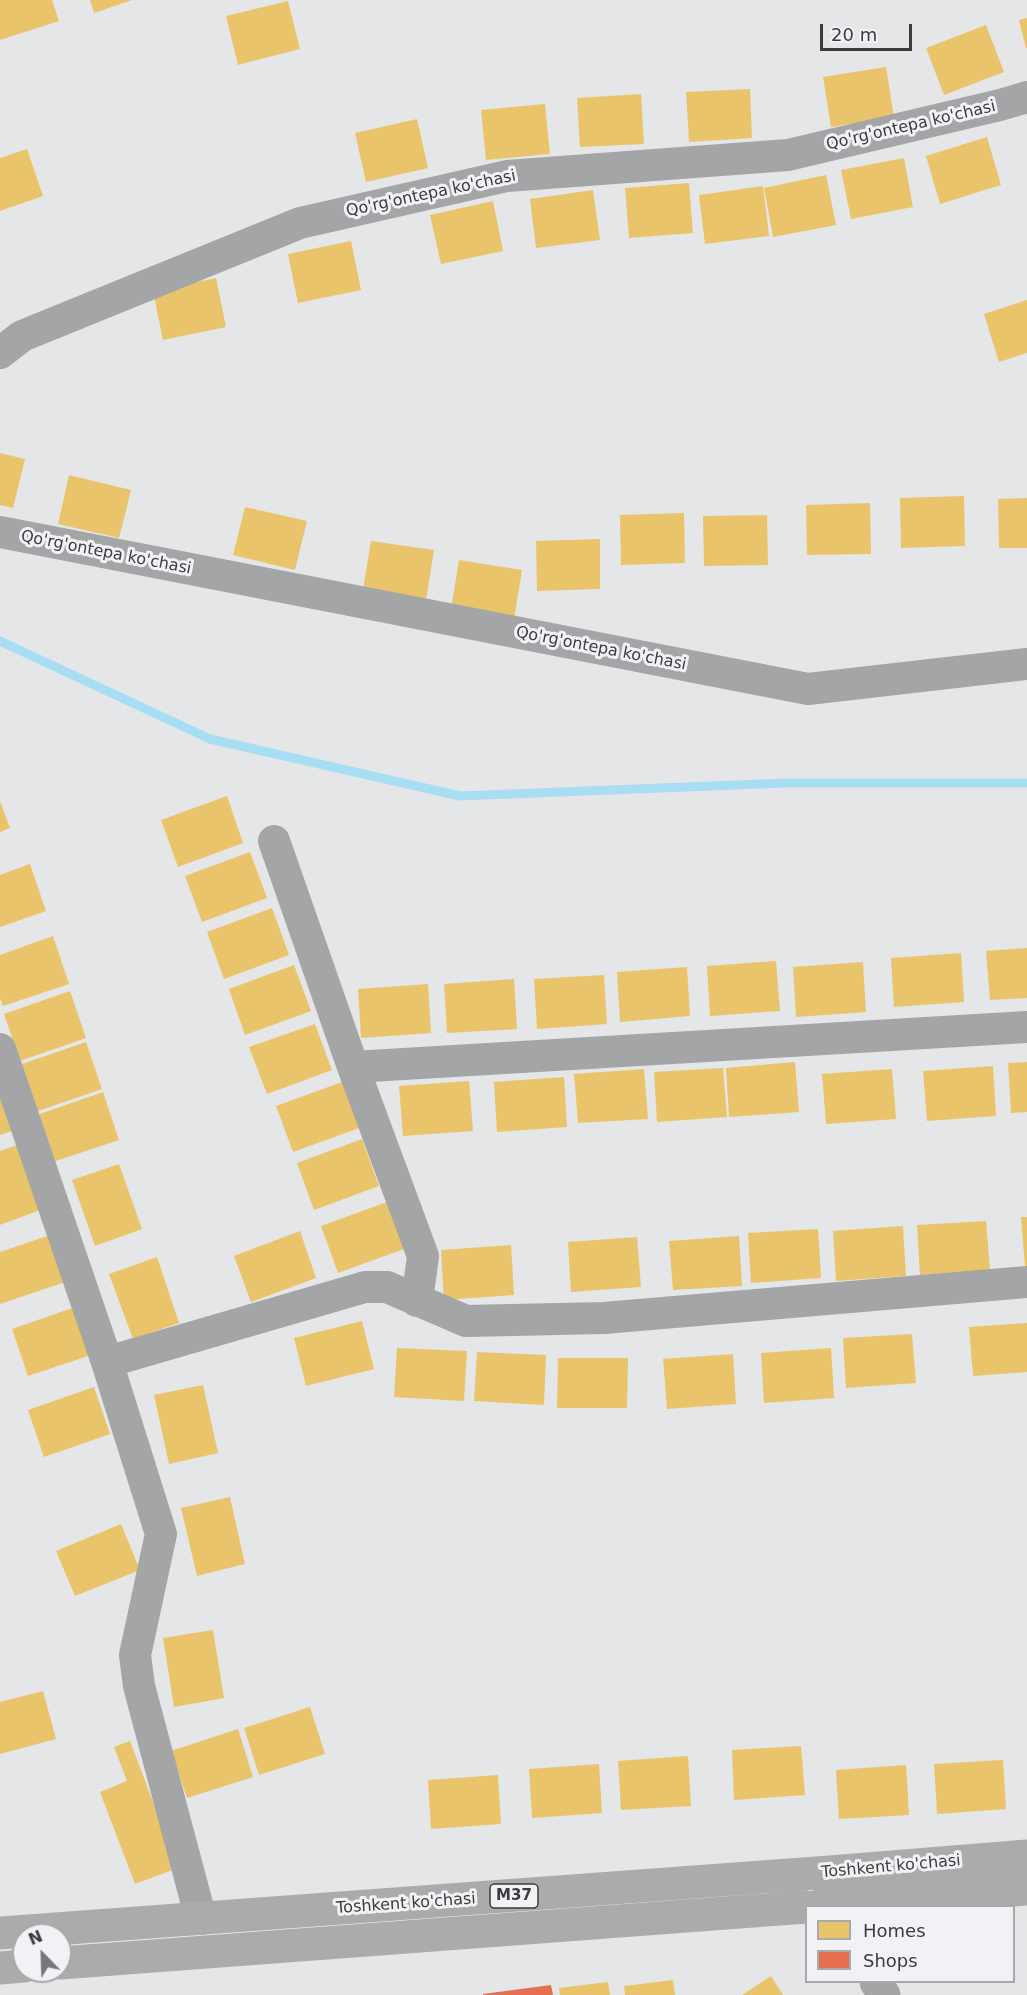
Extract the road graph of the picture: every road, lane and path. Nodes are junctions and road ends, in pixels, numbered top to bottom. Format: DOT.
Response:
graph roads {
  1 [pos="1027,97"];
  2 [pos="0,353"];
  3 [pos="0,532"];
  4 [pos="1027,664"];
  5 [pos="274,841"];
  6 [pos="1027,1028"];
  7 [pos="0,1049"];
  8 [pos="353,1067"];
  9 [pos="1027,1282"];
  10 [pos="417,1301"];
  11 [pos="107,1362"];
  12 [pos="1027,1856"];
  13 [pos="830,1872"];
  14 [pos="1027,1889"];
  15 [pos="822,1905"];
  16 [pos="834,1905"];
  17 [pos="805,1907"];
  18 [pos="201,1919"];
  19 [pos="0,1933"];
  20 [pos="72,1962"];
  1 -- 2 [label="street, Qo'rg'ontepa ko'chasi"];
  3 -- 4 [label="street, Qo'rg'ontepa ko'chasi"];
  5 -- 8 [label="street"];
  6 -- 8 [label="street"];
  7 -- 11 [label="street"];
  8 -- 10 [label="street"];
  9 -- 10 [label="street"];
  10 -- 11 [label="street"];
  11 -- 18 [label="street"];
  12 -- 13 [label="highway, Toshkent ko'chasi / M37"];
  13 -- 15 [label="main road"];
  13 -- 18 [label="highway, Toshkent ko'chasi / M37"];
  14 -- 16 [label="highway, Toshkent ko'chasi / M37"];
  17 -- 20 [label="highway, Toshkent ko'chasi / M37"];
  18 -- 19 [label="highway, Toshkent ko'chasi / M37"];
}
